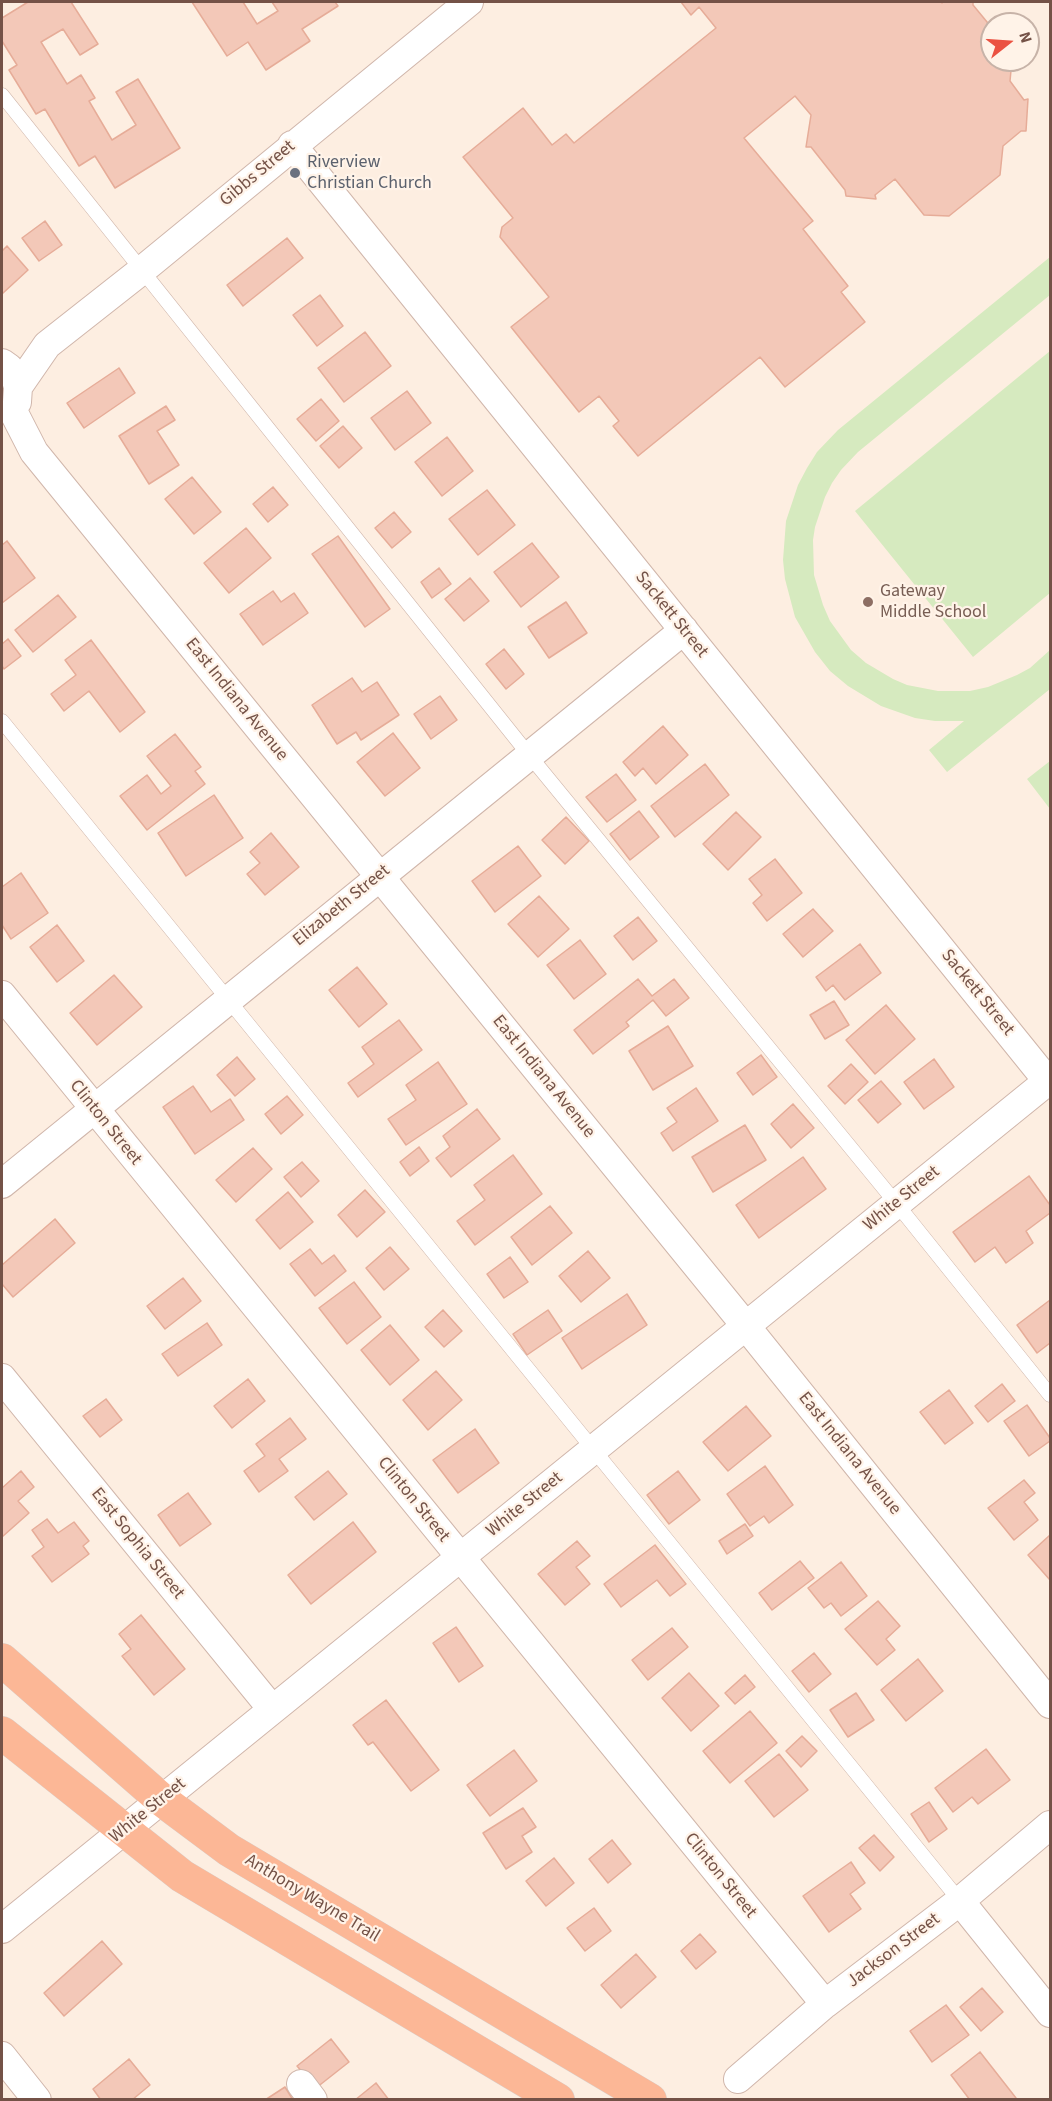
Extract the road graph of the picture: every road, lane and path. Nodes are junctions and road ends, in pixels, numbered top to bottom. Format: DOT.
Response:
graph roads {
  1 [pos="469,2"];
  2 [pos="2,95"];
  3 [pos="292,145"];
  4 [pos="141,271"];
  5 [pos="47,345"];
  6 [pos="2,362"];
  7 [pos="9,413"];
  8 [pos="684,630"];
  9 [pos="2,722"];
  10 [pos="529,755"];
  11 [pos="380,876"];
  12 [pos="2,995"];
  13 [pos="228,999"];
  14 [pos="1050,1081"];
  15 [pos="93,1108"];
  16 [pos="2,1184"];
  17 [pos="897,1203"];
  18 [pos="745,1325"];
  19 [pos="2,1378"];
  20 [pos="1050,1395"];
  21 [pos="593,1450"];
  22 [pos="460,1558"];
  23 [pos="2,1660"];
  24 [pos="1050,1704"];
  25 [pos="272,1709"];
  26 [pos="2,1733"];
  27 [pos="162,1800"];
  28 [pos="1050,1825"];
  29 [pos="124,1830"];
  30 [pos="960,1901"];
  31 [pos="2,1929"];
  32 [pos="825,2004"];
  33 [pos="1050,2013"];
  34 [pos="2,2056"];
  35 [pos="738,2079"];
  36 [pos="37,2100"];
  37 [pos="558,2100"];
  38 [pos="650,2100"];
  1 -- 3 [label="street, Gibbs Street"];
  2 -- 4 [label="lane"];
  3 -- 4 [label="street, Gibbs Street"];
  3 -- 8 [label="street, Sackett Street"];
  4 -- 5 [label="street, Gibbs Street"];
  4 -- 10 [label="lane"];
  5 -- 6 [label="street, Gibbs Street"];
  5 -- 7 [label="street, Gibbs Street"];
  6 -- 7 [label="street, East Indiana Avenue"];
  7 -- 11 [label="street, East Indiana Avenue"];
  8 -- 10 [label="street, Elizabeth Street"];
  8 -- 14 [label="street, Sackett Street"];
  9 -- 13 [label="lane"];
  10 -- 11 [label="street, Elizabeth Street"];
  10 -- 17 [label="lane"];
  11 -- 13 [label="street, Elizabeth Street"];
  11 -- 18 [label="street, East Indiana Avenue"];
  12 -- 15 [label="street, Clinton Street"];
  13 -- 15 [label="street, Elizabeth Street"];
  13 -- 21 [label="lane"];
  14 -- 17 [label="street, White Street"];
  15 -- 16 [label="street, Elizabeth Street"];
  15 -- 22 [label="street, Clinton Street"];
  17 -- 18 [label="street, White Street"];
  17 -- 20 [label="lane"];
  18 -- 21 [label="street, White Street"];
  18 -- 24 [label="street, East Indiana Avenue"];
  19 -- 25 [label="street, East Sophia Street"];
  21 -- 22 [label="street, White Street"];
  21 -- 30 [label="lane"];
  22 -- 25 [label="street, White Street"];
  22 -- 32 [label="street, Clinton Street"];
  23 -- 27 [label="highway, Anthony Wayne Trail"];
  25 -- 27 [label="street, White Street"];
  26 -- 29 [label="highway"];
  27 -- 29 [label="street, White Street"];
  27 -- 38 [label="highway, Anthony Wayne Trail"];
  28 -- 30 [label="street, Jackson Street"];
  29 -- 31 [label="street, White Street"];
  29 -- 37 [label="highway"];
  30 -- 32 [label="street, Jackson Street"];
  30 -- 33 [label="street"];
  32 -- 35 [label="street, Jackson Street"];
  34 -- 36 [label="street"];
}
